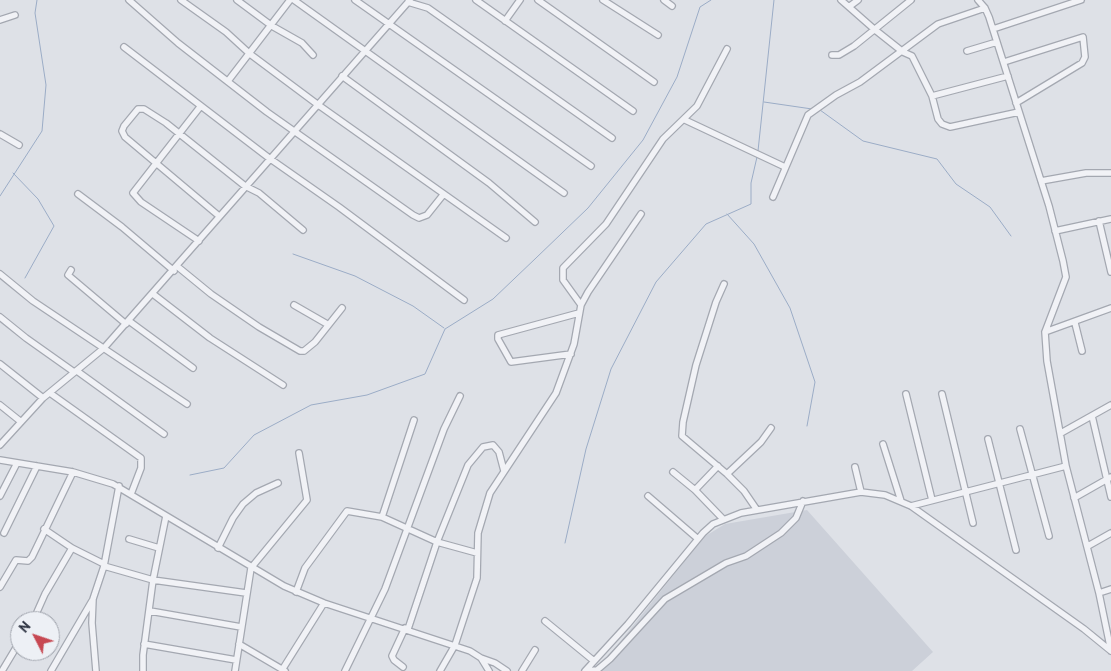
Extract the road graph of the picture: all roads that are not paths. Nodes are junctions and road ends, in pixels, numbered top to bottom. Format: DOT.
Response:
graph roads {
  1 [pos="128,0"];
  2 [pos="181,0"];
  3 [pos="237,0"];
  4 [pos="290,0"];
  5 [pos="294,0"];
  6 [pos="355,0"];
  7 [pos="476,0"];
  8 [pos="520,0"];
  9 [pos="538,0"];
  10 [pos="603,0"];
  11 [pos="664,0"];
  12 [pos="841,0"];
  13 [pos="858,0"];
  14 [pos="911,0"];
  15 [pos="979,0"];
  16 [pos="1081,0"];
  17 [pos="409,1"];
  18 [pos="1070,2"];
  19 [pos="672,6"];
  20 [pos="850,6"];
  21 [pos="985,8"];
  22 [pos="15,14"];
  23 [pos="0,20"];
  24 [pos="505,21"];
  25 [pos="388,23"];
  26 [pos="272,26"];
  27 [pos="874,29"];
  28 [pos="993,29"];
  29 [pos="658,35"];
  30 [pos="997,42"];
  31 [pos="124,47"];
  32 [pos="727,49"];
  33 [pos="364,51"];
  34 [pos="967,51"];
  35 [pos="903,52"];
  36 [pos="250,54"];
  37 [pos="313,55"];
  38 [pos="832,55"];
  39 [pos="1004,62"];
  40 [pos="342,76"];
  41 [pos="1008,76"];
  42 [pos="228,81"];
  43 [pos="654,82"];
  44 [pos="932,96"];
  45 [pos="1016,103"];
  46 [pos="317,104"];
  47 [pos="200,107"];
  48 [pos="633,111"];
  49 [pos="1019,112"];
  50 [pos="684,120"];
  51 [pos="293,131"];
  52 [pos="0,134"];
  53 [pos="178,134"];
  54 [pos="612,138"];
  55 [pos="19,145"];
  56 [pos="269,158"];
  57 [pos="157,165"];
  58 [pos="591,166"];
  59 [pos="785,168"];
  60 [pos="1111,173"];
  61 [pos="1041,181"];
  62 [pos="245,186"];
  63 [pos="564,193"];
  64 [pos="78,194"];
  65 [pos="443,194"];
  66 [pos="773,197"];
  67 [pos="641,214"];
  68 [pos="219,216"];
  69 [pos="1111,219"];
  70 [pos="1099,221"];
  71 [pos="535,222"];
  72 [pos="303,230"];
  73 [pos="1055,231"];
  74 [pos="506,238"];
  75 [pos="199,241"];
  76 [pos="176,269"];
  77 [pos="71,270"];
  78 [pos="1111,272"];
  79 [pos="0,274"];
  80 [pos="724,284"];
  81 [pos="153,294"];
  82 [pos="464,300"];
  83 [pos="294,305"];
  84 [pos="581,305"];
  85 [pos="342,308"];
  86 [pos="1111,308"];
  87 [pos="579,313"];
  88 [pos="0,317"];
  89 [pos="128,322"];
  90 [pos="1075,323"];
  91 [pos="327,324"];
  92 [pos="1045,332"];
  93 [pos="104,348"];
  94 [pos="1082,351"];
  95 [pos="571,354"];
  96 [pos="0,364"];
  97 [pos="193,368"];
  98 [pos="76,372"];
  99 [pos="283,384"];
  100 [pos="50,393"];
  101 [pos="906,394"];
  102 [pos="942,394"];
  103 [pos="460,396"];
  104 [pos="43,398"];
  105 [pos="187,404"];
  106 [pos="0,405"];
  107 [pos="1111,405"];
  108 [pos="1092,416"];
  109 [pos="414,420"];
  110 [pos="20,422"];
  111 [pos="771,428"];
  112 [pos="1020,428"];
  113 [pos="1061,433"];
  114 [pos="164,434"];
  115 [pos="988,439"];
  116 [pos="883,444"];
  117 [pos="0,446"];
  118 [pos="299,453"];
  119 [pos="0,460"];
  120 [pos="17,463"];
  121 [pos="37,466"];
  122 [pos="718,466"];
  123 [pos="1066,466"];
  124 [pos="855,467"];
  125 [pos="504,471"];
  126 [pos="72,472"];
  127 [pos="673,472"];
  128 [pos="727,474"];
  129 [pos="1032,475"];
  130 [pos="1109,478"];
  131 [pos="278,483"];
  132 [pos="1000,484"];
  133 [pos="119,486"];
  134 [pos="695,490"];
  135 [pos="861,492"];
  136 [pos="966,493"];
  137 [pos="130,494"];
  138 [pos="0,496"];
  139 [pos="648,496"];
  140 [pos="1111,496"];
  141 [pos="1074,498"];
  142 [pos="932,500"];
  143 [pos="803,501"];
  144 [pos="901,501"];
  145 [pos="911,506"];
  146 [pos="757,510"];
  147 [pos="166,516"];
  148 [pos="382,517"];
  149 [pos="722,519"];
  150 [pos="973,523"];
  151 [pos="44,529"];
  152 [pos="408,529"];
  153 [pos="4,533"];
  154 [pos="1111,533"];
  155 [pos="1049,536"];
  156 [pos="698,539"];
  157 [pos="129,540"];
  158 [pos="437,542"];
  159 [pos="1088,546"];
  160 [pos="72,548"];
  161 [pos="159,548"];
  162 [pos="218,548"];
  163 [pos="1016,550"];
  164 [pos="477,553"];
  165 [pos="104,565"];
  166 [pos="251,568"];
  167 [pos="153,580"];
  168 [pos="0,587"];
  169 [pos="1111,589"];
  170 [pos="296,592"];
  171 [pos="246,593"];
  172 [pos="1099,593"];
  173 [pos="93,599"];
  174 [pos="324,603"];
  175 [pos="38,611"];
  176 [pos="150,611"];
  177 [pos="373,618"];
  178 [pos="545,621"];
  179 [pos="241,626"];
  180 [pos="407,629"];
  181 [pos="144,644"];
  182 [pos="239,644"];
  183 [pos="455,645"];
  184 [pos="535,650"];
  185 [pos="1111,651"];
  186 [pos="10,658"];
  187 [pos="481,658"];
  188 [pos="236,660"];
  189 [pos="594,661"];
  190 [pos="403,667"];
  191 [pos="284,670"];
  192 [pos="2,671"];
  193 [pos="52,671"];
  194 [pos="96,671"];
  195 [pos="143,671"];
  196 [pos="235,671"];
  197 [pos="345,671"];
  198 [pos="440,671"];
  199 [pos="489,671"];
  200 [pos="507,671"];
  201 [pos="522,671"];
  202 [pos="585,671"];
  1 -- 42 [label="street"];
  2 -- 36 [label="street"];
  3 -- 26 [label="street"];
  4 -- 26 [label="street"];
  5 -- 33 [label="street"];
  6 -- 25 [label="street"];
  7 -- 24 [label="street"];
  8 -- 24 [label="street"];
  9 -- 43 [label="street"];
  10 -- 29 [label="street"];
  11 -- 19 [label="street"];
  12 -- 20 [label="street"];
  13 -- 20 [label="street"];
  14 -- 27 [label="street"];
  15 -- 21 [label="street"];
  16 -- 18 [label="street"];
  17 -- 25 [label="street"];
  17 -- 54 [label="street"];
  18 -- 28 [label="street"];
  20 -- 27 [label="street"];
  21 -- 28 [label="street"];
  21 -- 35 [label="street"];
  22 -- 23 [label="street"];
  24 -- 48 [label="street"];
  25 -- 33 [label="street"];
  25 -- 58 [label="street"];
  26 -- 36 [label="street"];
  26 -- 37 [label="street"];
  27 -- 35 [label="street"];
  27 -- 38 [label="street"];
  28 -- 30 [label="street"];
  30 -- 34 [label="street"];
  30 -- 39 [label="street"];
  31 -- 47 [label="street"];
  32 -- 50 [label="street"];
  33 -- 40 [label="street"];
  33 -- 63 [label="street"];
  35 -- 44 [label="street"];
  35 -- 59 [label="street"];
  36 -- 42 [label="street"];
  36 -- 46 [label="street"];
  39 -- 41 [label="street"];
  39 -- 45 [label="street"];
  40 -- 46 [label="street"];
  40 -- 71 [label="street"];
  41 -- 44 [label="street"];
  41 -- 45 [label="street"];
  42 -- 51 [label="street"];
  44 -- 49 [label="street"];
  45 -- 49 [label="street"];
  46 -- 51 [label="street"];
  46 -- 65 [label="street"];
  47 -- 53 [label="street"];
  47 -- 56 [label="street"];
  49 -- 61 [label="street"];
  50 -- 59 [label="street"];
  50 -- 84 [label="street"];
  51 -- 56 [label="street"];
  51 -- 65 [label="street"];
  52 -- 55 [label="street"];
  53 -- 57 [label="street"];
  53 -- 57 [label="street"];
  53 -- 62 [label="street"];
  56 -- 62 [label="street"];
  56 -- 82 [label="street"];
  57 -- 68 [label="street"];
  57 -- 75 [label="street"];
  59 -- 66 [label="street"];
  60 -- 61 [label="street"];
  61 -- 73 [label="street"];
  62 -- 68 [label="street"];
  62 -- 72 [label="street"];
  64 -- 76 [label="street"];
  65 -- 74 [label="street"];
  67 -- 84 [label="street"];
  68 -- 75 [label="street"];
  69 -- 70 [label="street"];
  70 -- 73 [label="street"];
  70 -- 78 [label="street"];
  73 -- 92 [label="street"];
  75 -- 76 [label="street"];
  76 -- 81 [label="street"];
  76 -- 91 [label="street"];
  77 -- 89 [label="street"];
  79 -- 93 [label="street"];
  80 -- 122 [label="street"];
  81 -- 89 [label="street"];
  81 -- 99 [label="street"];
  83 -- 91 [label="street"];
  84 -- 87 [label="street"];
  85 -- 91 [label="street"];
  86 -- 90 [label="street"];
  87 -- 95 [label="street"];
  87 -- 95 [label="street"];
  88 -- 98 [label="street"];
  89 -- 93 [label="street"];
  89 -- 97 [label="street"];
  90 -- 92 [label="street"];
  90 -- 94 [label="street"];
  92 -- 113 [label="street"];
  93 -- 98 [label="street"];
  93 -- 105 [label="street"];
  95 -- 125 [label="street"];
  96 -- 104 [label="street"];
  98 -- 100 [label="street"];
  98 -- 114 [label="street"];
  100 -- 104 [label="street"];
  100 -- 137 [label="street"];
  101 -- 142 [label="street"];
  102 -- 136 [label="street"];
  103 -- 152 [label="street"];
  104 -- 110 [label="street"];
  106 -- 110 [label="street"];
  107 -- 108 [label="street"];
  108 -- 113 [label="street"];
  108 -- 130 [label="street"];
  109 -- 148 [label="street"];
  110 -- 117 [label="street"];
  111 -- 128 [label="street"];
  112 -- 129 [label="street"];
  113 -- 123 [label="street"];
  115 -- 132 [label="street"];
  116 -- 144 [label="street"];
  118 -- 166 [label="street"];
  119 -- 120 [label="street"];
  120 -- 121 [label="street"];
  120 -- 138 [label="street"];
  121 -- 126 [label="street"];
  121 -- 153 [label="street"];
  122 -- 128 [label="street"];
  122 -- 134 [label="street"];
  123 -- 129 [label="street"];
  123 -- 141 [label="street"];
  124 -- 135 [label="street"];
  125 -- 158 [label="street"];
  125 -- 164 [label="street"];
  126 -- 133 [label="street"];
  126 -- 151 [label="street"];
  127 -- 134 [label="street"];
  128 -- 146 [label="street"];
  129 -- 132 [label="street"];
  129 -- 155 [label="street"];
  130 -- 140 [label="street"];
  130 -- 141 [label="street"];
  131 -- 162 [label="street"];
  132 -- 136 [label="street"];
  132 -- 163 [label="street"];
  133 -- 137 [label="street"];
  133 -- 165 [label="street"];
  134 -- 149 [label="street"];
  135 -- 143 [label="street"];
  135 -- 144 [label="street"];
  136 -- 142 [label="street"];
  136 -- 150 [label="street"];
  137 -- 147 [label="street"];
  139 -- 156 [label="street"];
  141 -- 159 [label="street"];
  142 -- 145 [label="street"];
  143 -- 146 [label="street"];
  143 -- 202 [label="street"];
  144 -- 145 [label="street"];
  145 -- 185 [label="street"];
  146 -- 149 [label="street"];
  147 -- 161 [label="street"];
  147 -- 162 [label="street"];
  148 -- 152 [label="street"];
  148 -- 170 [label="street"];
  149 -- 156 [label="street"];
  151 -- 160 [label="street"];
  151 -- 168 [label="street"];
  152 -- 158 [label="street"];
  152 -- 177 [label="street"];
  154 -- 159 [label="street"];
  156 -- 189 [label="street"];
  157 -- 161 [label="street"];
  158 -- 164 [label="street"];
  158 -- 180 [label="street"];
  159 -- 172 [label="street"];
  160 -- 165 [label="street"];
  160 -- 175 [label="street"];
  161 -- 167 [label="street"];
  162 -- 166 [label="street"];
  164 -- 183 [label="street"];
  165 -- 167 [label="street"];
  165 -- 173 [label="street"];
  166 -- 170 [label="street"];
  166 -- 171 [label="street"];
  167 -- 171 [label="street"];
  167 -- 176 [label="street"];
  169 -- 172 [label="street"];
  170 -- 174 [label="street"];
  171 -- 179 [label="street"];
  172 -- 185 [label="street"];
  173 -- 193 [label="street"];
  173 -- 194 [label="street"];
  174 -- 177 [label="street"];
  174 -- 191 [label="street"];
  176 -- 179 [label="street"];
  176 -- 181 [label="street"];
  177 -- 180 [label="street"];
  177 -- 197 [label="street"];
  178 -- 189 [label="street"];
  179 -- 182 [label="street"];
  180 -- 183 [label="street"];
  180 -- 190 [label="street"];
  181 -- 188 [label="street"];
  181 -- 195 [label="street"];
  182 -- 188 [label="street"];
  182 -- 191 [label="street"];
  183 -- 187 [label="street"];
  183 -- 198 [label="street"];
  184 -- 201 [label="street"];
  186 -- 192 [label="street"];
  187 -- 199 [label="street"];
  187 -- 200 [label="street"];
  188 -- 196 [label="street"];
  189 -- 202 [label="street"];
}
